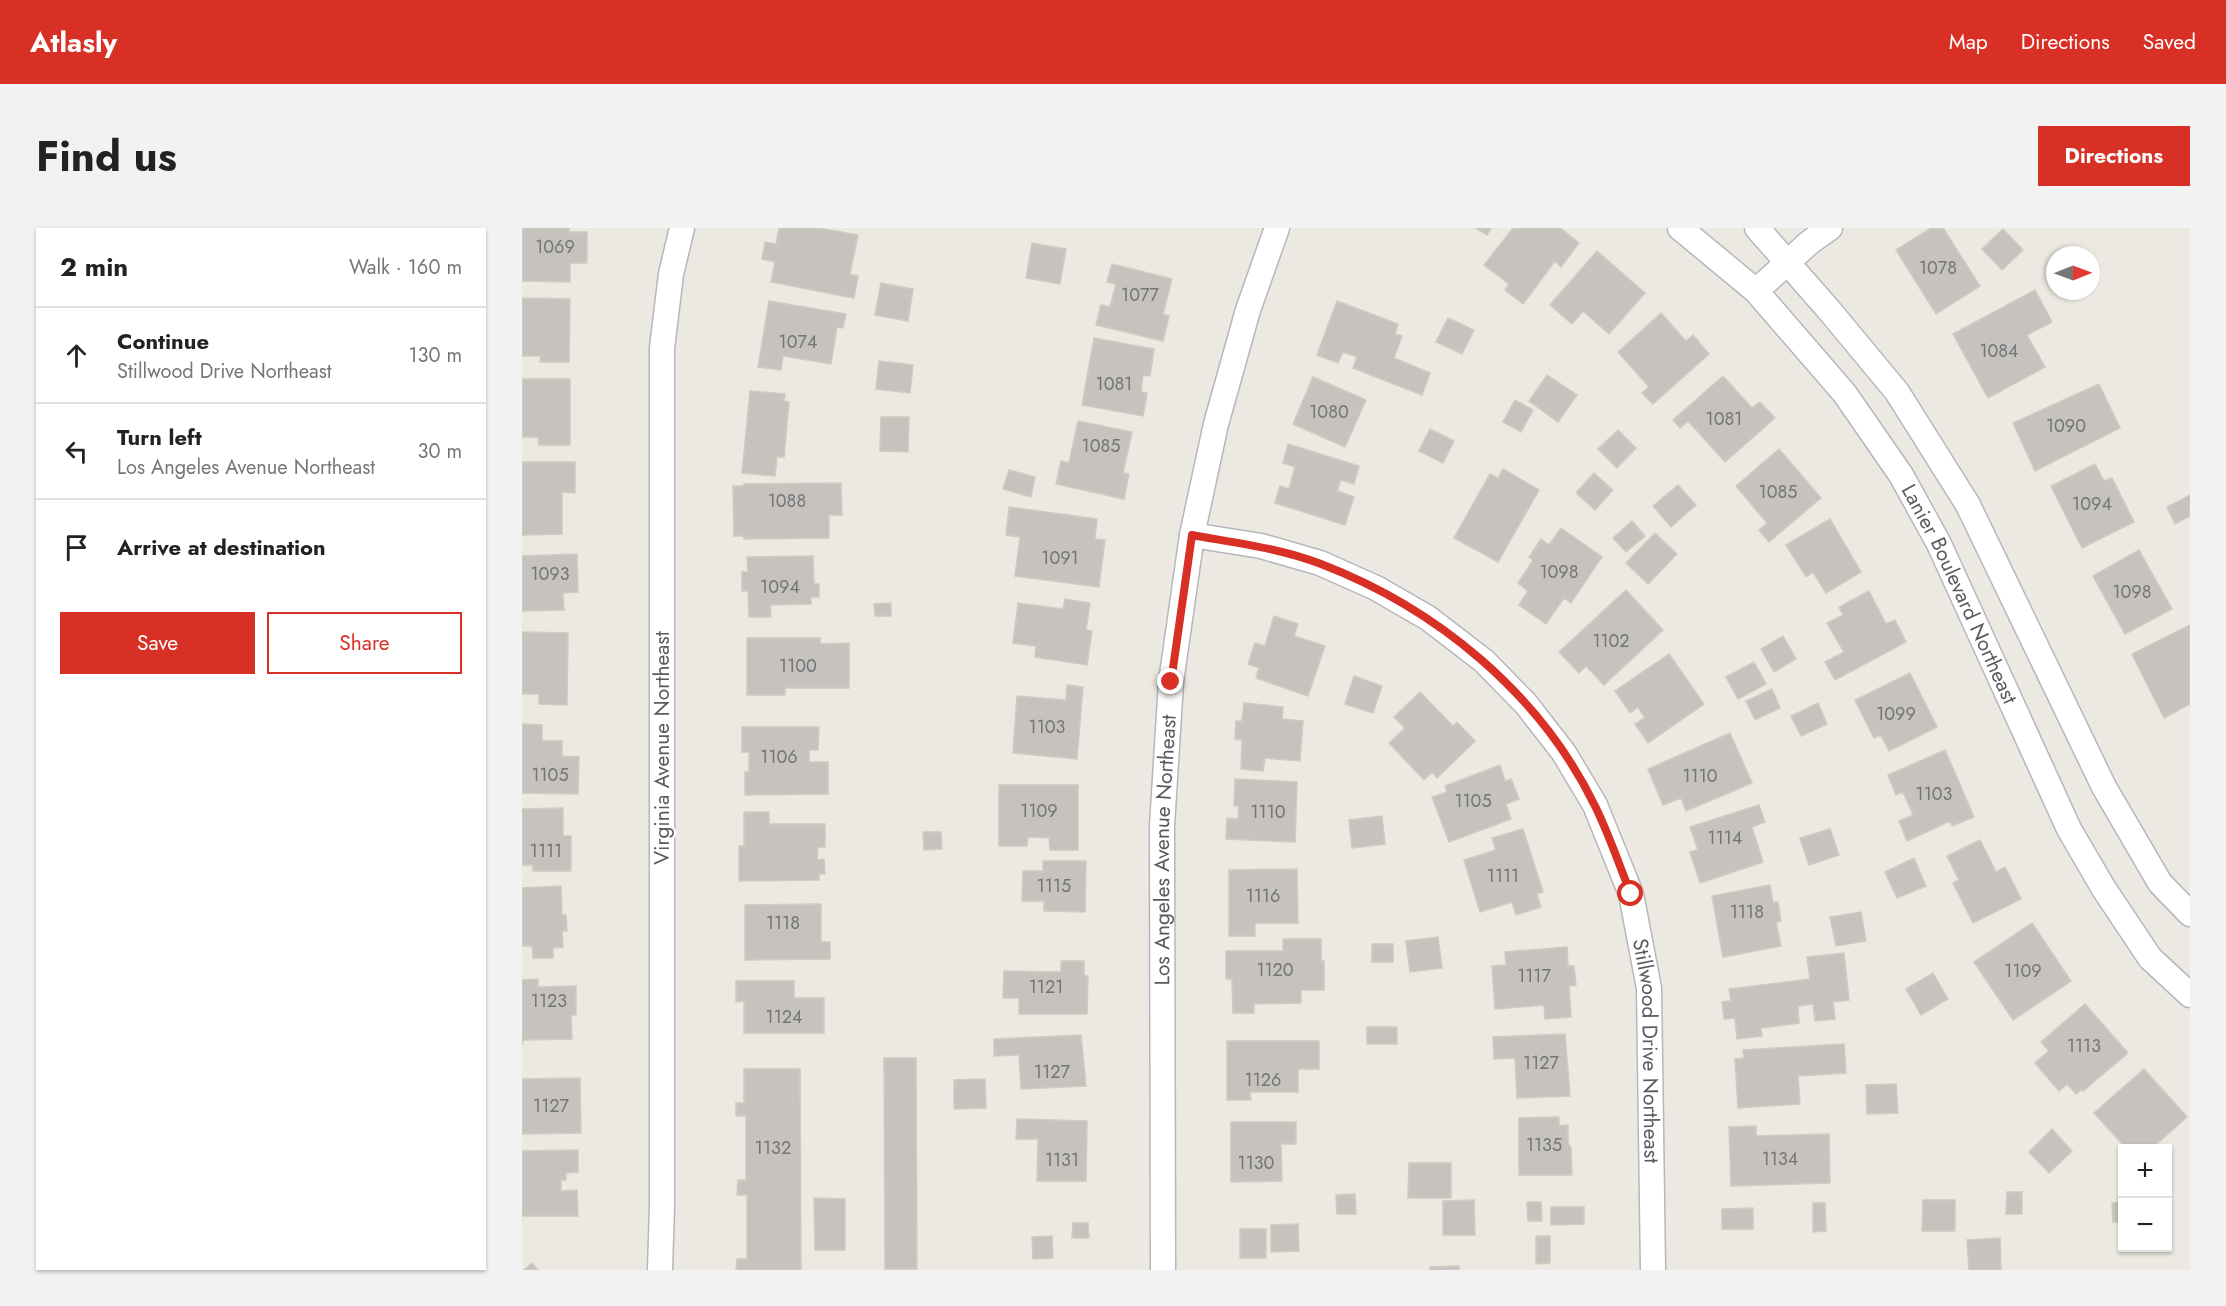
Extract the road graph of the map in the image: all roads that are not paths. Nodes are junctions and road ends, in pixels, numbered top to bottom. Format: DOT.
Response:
graph roads {
  1 [pos="682,228"];
  2 [pos="1277,228"];
  3 [pos="1680,228"];
  4 [pos="1757,228"];
  5 [pos="1830,228"];
  6 [pos="1788,261"];
  7 [pos="1756,291"];
  8 [pos="1192,535"];
  9 [pos="2190,914"];
  10 [pos="2190,995"];
  11 [pos="660,1270"];
  12 [pos="1164,1270"];
  13 [pos="1653,1270"];
  1 -- 11 [label="street, Virginia Avenue Northeast"];
  2 -- 8 [label="street, Los Angeles Avenue Northeast"];
  3 -- 7 [label="street, Lanier Boulevard Northeast"];
  4 -- 6 [label="street, Lanier Boulevard Northeast"];
  5 -- 6 [label="street"];
  6 -- 7 [label="street"];
  6 -- 9 [label="street, Lanier Boulevard Northeast"];
  7 -- 10 [label="street, Lanier Boulevard Northeast"];
  8 -- 12 [label="street, Los Angeles Avenue Northeast"];
  8 -- 13 [label="street, Stillwood Drive Northeast"];
}
